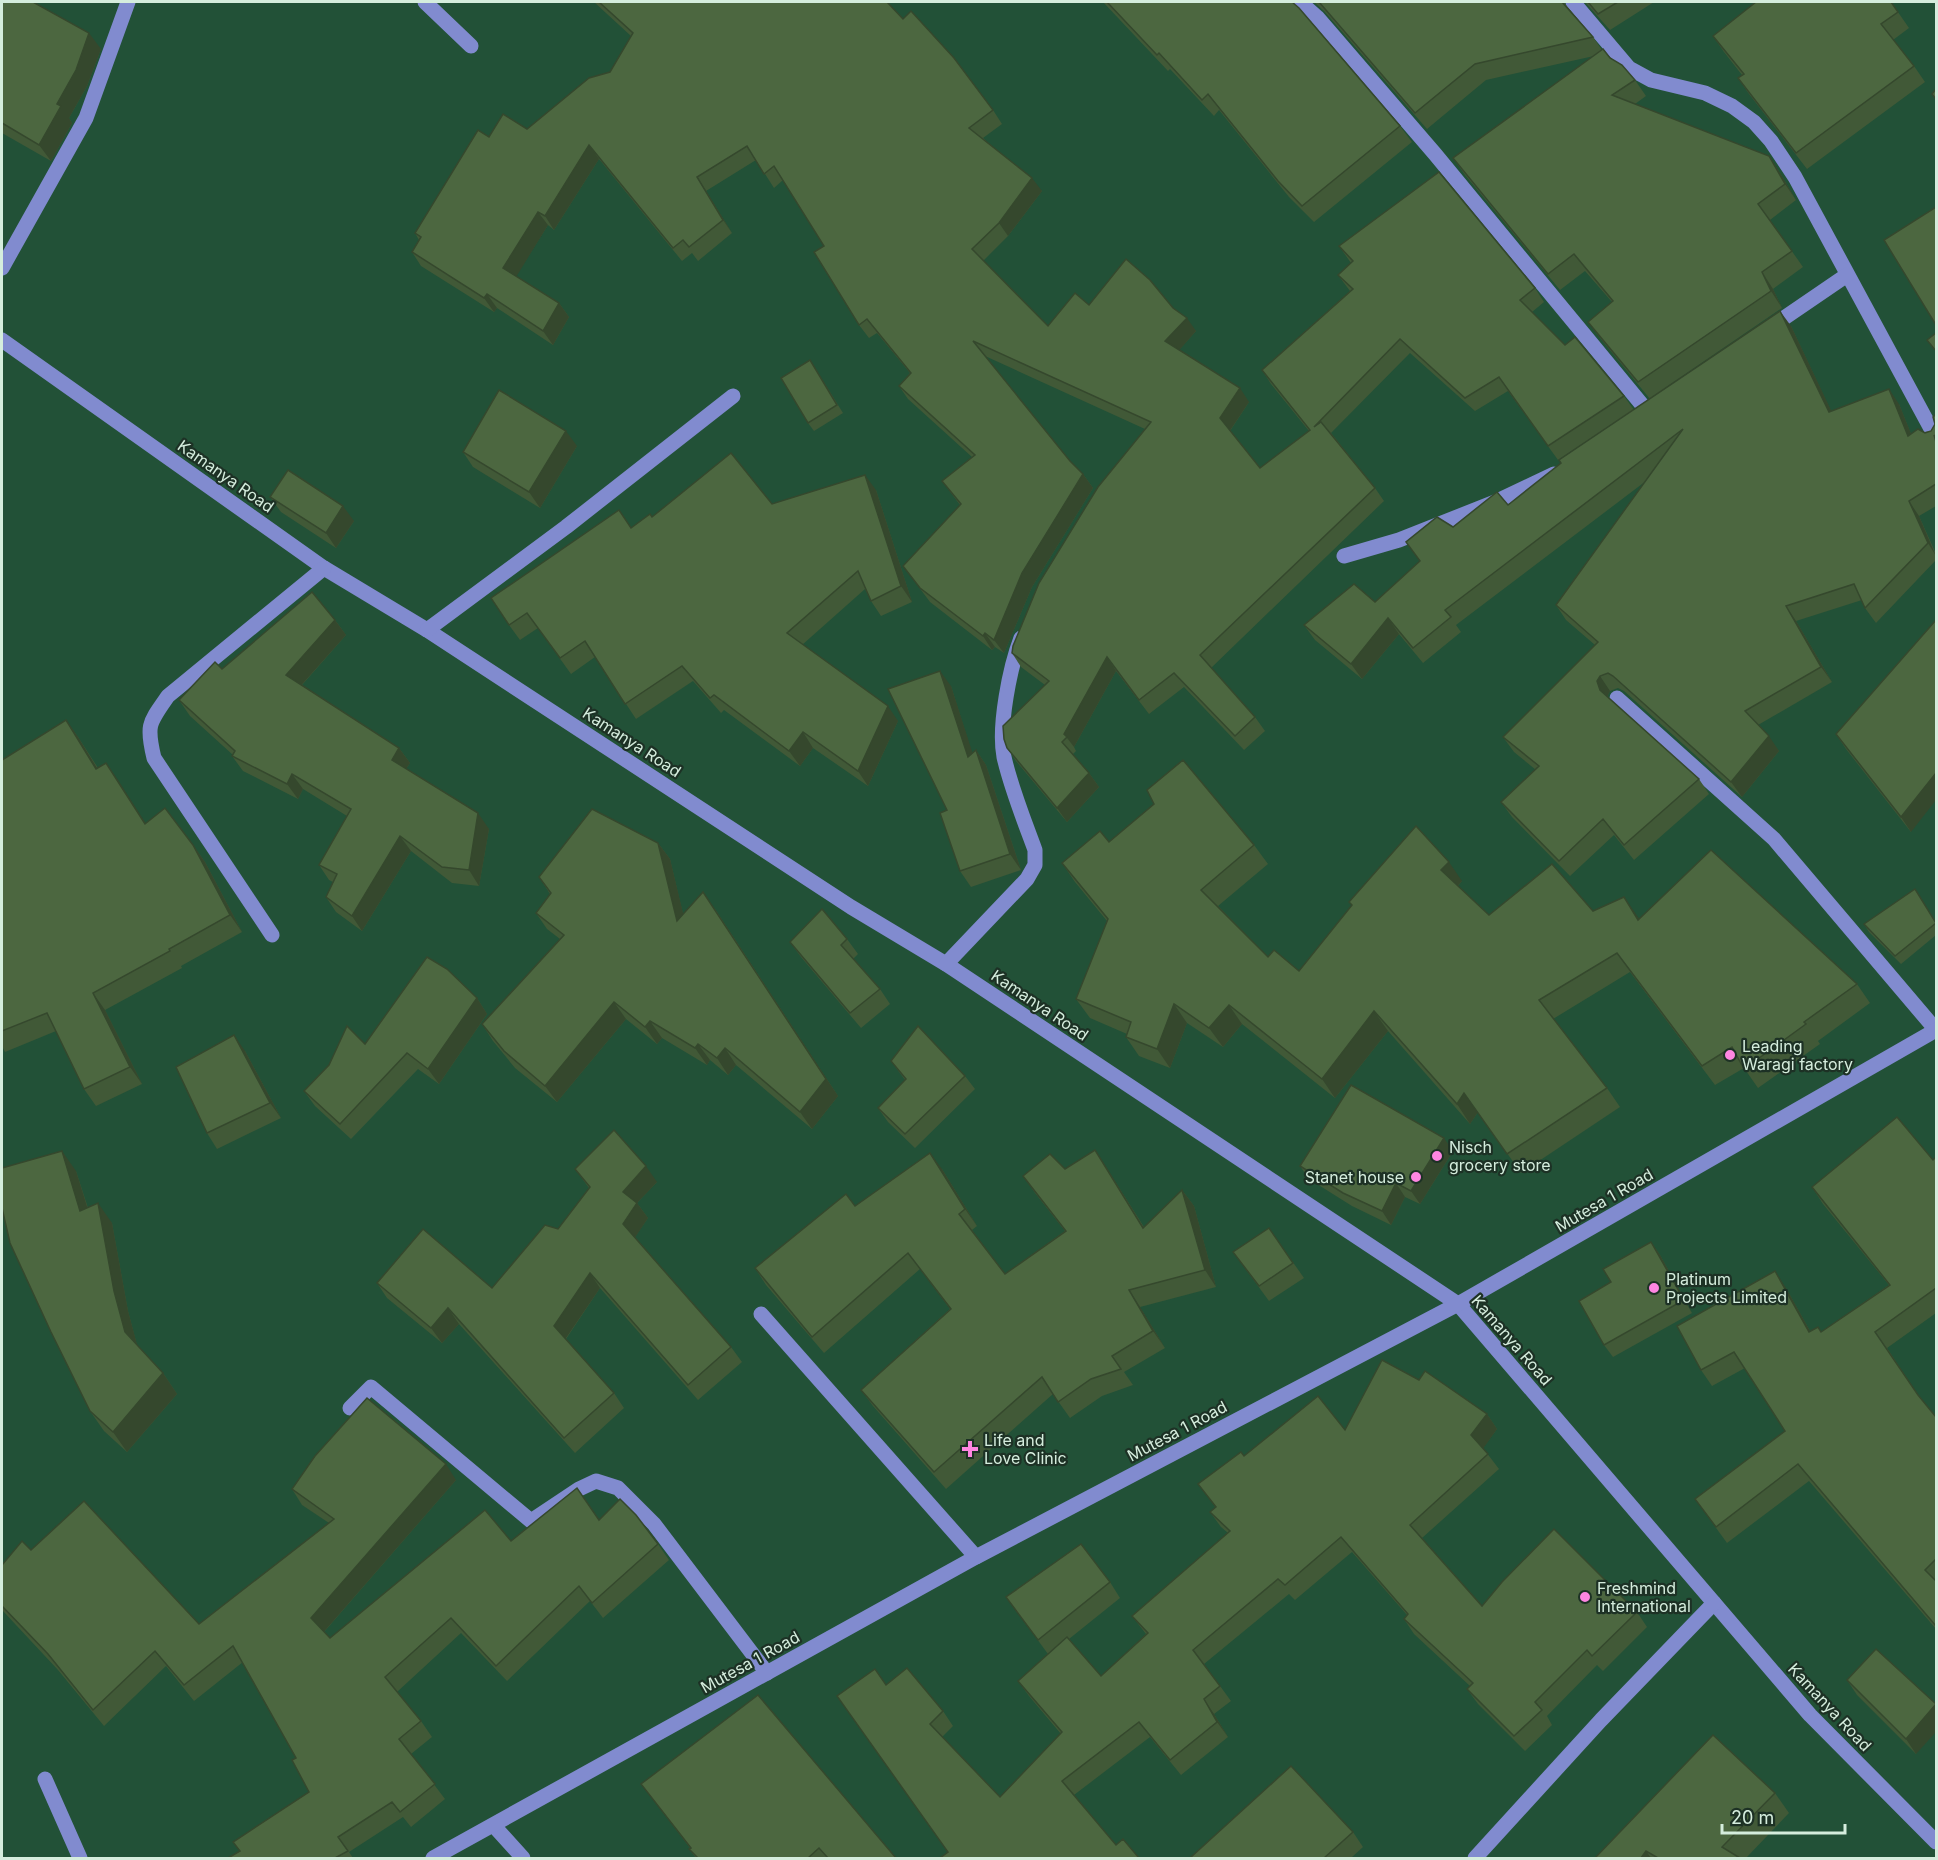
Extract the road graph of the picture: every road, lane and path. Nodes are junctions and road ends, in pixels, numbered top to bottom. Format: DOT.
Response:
graph roads {
  1 [pos="128,2"];
  2 [pos="425,2"];
  3 [pos="1300,2"];
  4 [pos="1573,2"];
  5 [pos="471,46"];
  6 [pos="2,268"];
  7 [pos="1847,275"];
  8 [pos="2,340"];
  9 [pos="1753,340"];
  10 [pos="733,396"];
  11 [pos="1649,412"];
  12 [pos="1936,438"];
  13 [pos="1569,464"];
  14 [pos="1344,556"];
  15 [pos="324,568"];
  16 [pos="1027,625"];
  17 [pos="427,630"];
  18 [pos="1617,698"];
  19 [pos="272,935"];
  20 [pos="946,964"];
  21 [pos="1936,1030"];
  22 [pos="1458,1304"];
  23 [pos="761,1314"];
  24 [pos="350,1408"];
  25 [pos="976,1557"];
  26 [pos="1714,1603"];
  27 [pos="767,1673"];
  28 [pos="45,1779"];
  29 [pos="494,1826"];
  30 [pos="1936,1842"];
  31 [pos="80,1858"];
  32 [pos="433,1858"];
  33 [pos="523,1858"];
  34 [pos="1475,1858"];
  1 -- 6 [label="street"];
  2 -- 5 [label="street"];
  3 -- 11 [label="street"];
  4 -- 7 [label="street"];
  7 -- 9 [label="street"];
  7 -- 12 [label="street"];
  8 -- 15 [label="street, Kamanya Road"];
  10 -- 17 [label="street"];
  13 -- 14 [label="street"];
  15 -- 17 [label="street, Kamanya Road"];
  15 -- 19 [label="street"];
  16 -- 20 [label="street"];
  17 -- 20 [label="street, Kamanya Road"];
  18 -- 21 [label="street"];
  20 -- 22 [label="street, Kamanya Road"];
  21 -- 22 [label="street, Mutesa 1 Road"];
  22 -- 25 [label="street, Mutesa 1 Road"];
  22 -- 26 [label="street, Kamanya Road"];
  23 -- 25 [label="street"];
  24 -- 27 [label="street"];
  25 -- 27 [label="street, Mutesa 1 Road"];
  26 -- 30 [label="street, Kamanya Road"];
  26 -- 34 [label="street"];
  27 -- 29 [label="street, Mutesa 1 Road"];
  28 -- 31 [label="street"];
  29 -- 32 [label="street, Mutesa 1 Road"];
  29 -- 33 [label="street"];
}
